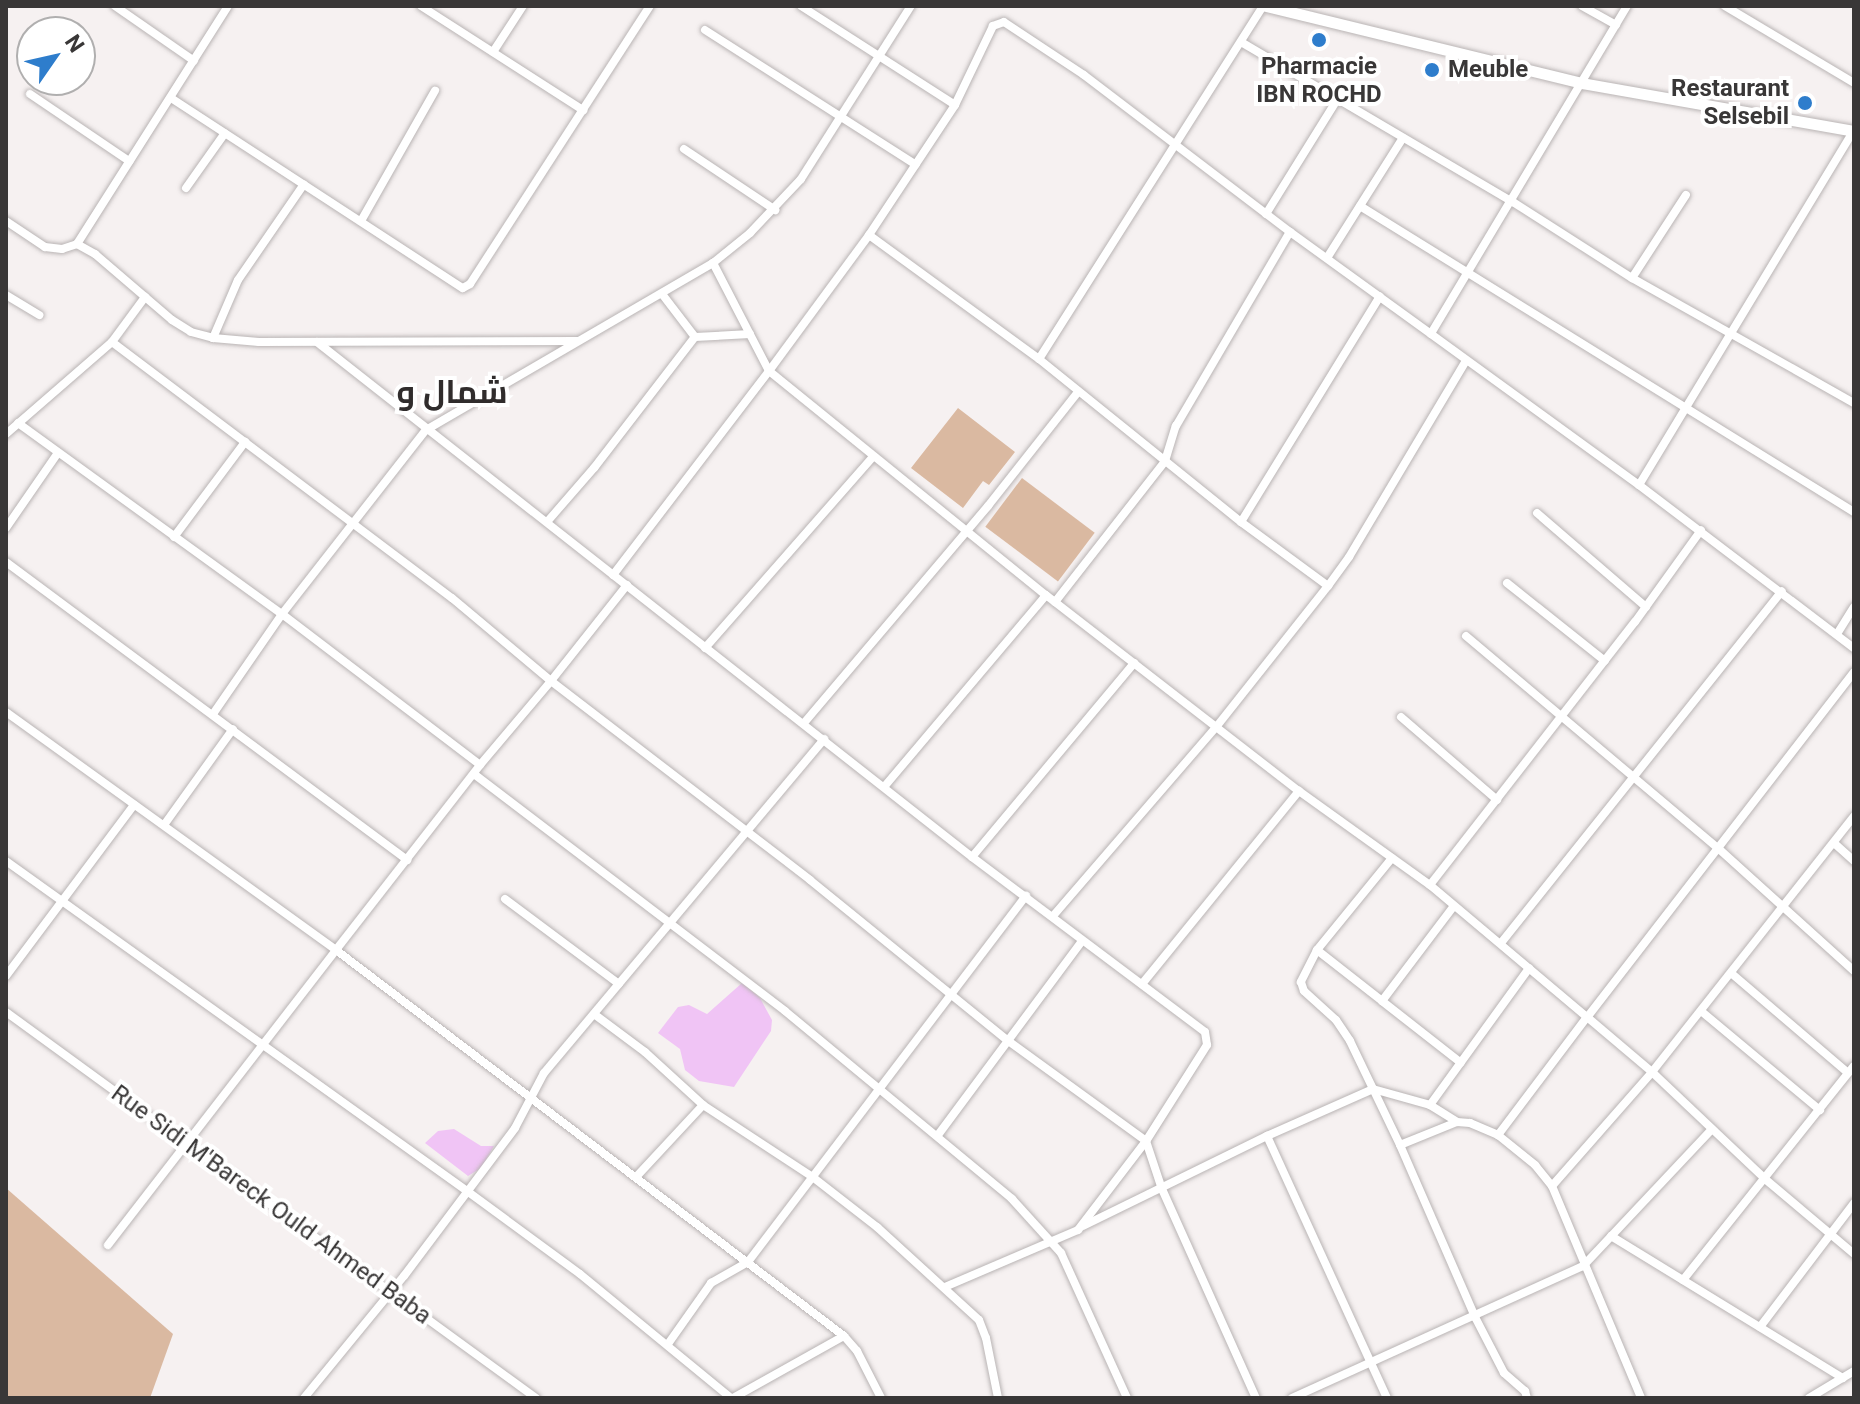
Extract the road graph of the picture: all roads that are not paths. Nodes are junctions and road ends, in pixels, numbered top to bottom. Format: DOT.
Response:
graph roads {
  1 [pos="115,6"];
  2 [pos="228,6"];
  3 [pos="421,6"];
  4 [pos="523,6"];
  5 [pos="650,6"];
  6 [pos="801,6"];
  7 [pos="911,6"];
  8 [pos="1264,6"];
  9 [pos="1582,6"];
  10 [pos="1627,6"];
  11 [pos="1725,6"];
  12 [pos="1616,25"];
  13 [pos="705,30"];
  14 [pos="1241,42"];
  15 [pos="493,52"];
  16 [pos="880,57"];
  17 [pos="194,61"];
  18 [pos="1582,83"];
  19 [pos="1854,83"];
  20 [pos="435,91"];
  21 [pos="33,96"];
  22 [pos="171,98"];
  23 [pos="1337,100"];
  24 [pos="955,105"];
  25 [pos="583,110"];
  26 [pos="842,119"];
  27 [pos="1854,131"];
  28 [pos="225,133"];
  29 [pos="1403,138"];
  30 [pos="1177,145"];
  31 [pos="684,149"];
  32 [pos="129,161"];
  33 [pos="916,165"];
  34 [pos="304,184"];
  35 [pos="186,188"];
  36 [pos="1686,195"];
  37 [pos="1513,202"];
  38 [pos="1360,206"];
  39 [pos="775,210"];
  40 [pos="1266,214"];
  41 [pos="6,221"];
  42 [pos="361,221"];
  43 [pos="1290,232"];
  44 [pos="869,235"];
  45 [pos="77,244"];
  46 [pos="1327,258"];
  47 [pos="713,263"];
  48 [pos="1469,274"];
  49 [pos="1632,278"];
  50 [pos="662,294"];
  51 [pos="6,295"];
  52 [pos="1380,296"];
  53 [pos="145,297"];
  54 [pos="39,315"];
  55 [pos="750,334"];
  56 [pos="1431,334"];
  57 [pos="1730,334"];
  58 [pos="695,337"];
  59 [pos="213,338"];
  60 [pos="580,341"];
  61 [pos="112,342"];
  62 [pos="317,342"];
  63 [pos="1039,359"];
  64 [pos="1466,361"];
  65 [pos="769,371"];
  66 [pos="1078,392"];
  67 [pos="1854,403"];
  68 [pos="1686,409"];
  69 [pos="18,423"];
  70 [pos="426,430"];
  71 [pos="6,434"];
  72 [pos="245,442"];
  73 [pos="57,454"];
  74 [pos="873,457"];
  75 [pos="1165,461"];
  76 [pos="1639,485"];
  77 [pos="1854,512"];
  78 [pos="1537,513"];
  79 [pos="547,522"];
  80 [pos="1241,522"];
  81 [pos="351,525"];
  82 [pos="6,528"];
  83 [pos="1701,530"];
  84 [pos="965,531"];
  85 [pos="174,537"];
  86 [pos="6,562"];
  87 [pos="613,575"];
  88 [pos="1507,583"];
  89 [pos="627,585"];
  90 [pos="1328,586"];
  91 [pos="1782,591"];
  92 [pos="1046,595"];
  93 [pos="1055,602"];
  94 [pos="1646,607"];
  95 [pos="1854,607"];
  96 [pos="282,614"];
  97 [pos="1837,634"];
  98 [pos="1466,636"];
  99 [pos="705,648"];
  100 [pos="1854,648"];
  101 [pos="1605,661"];
  102 [pos="1134,663"];
  103 [pos="1854,672"];
  104 [pos="551,681"];
  105 [pos="6,712"];
  106 [pos="213,714"];
  107 [pos="1401,717"];
  108 [pos="1562,718"];
  109 [pos="804,723"];
  110 [pos="1217,726"];
  111 [pos="233,729"];
  112 [pos="824,739"];
  113 [pos="480,765"];
  114 [pos="474,774"];
  115 [pos="1633,777"];
  116 [pos="884,787"];
  117 [pos="1299,791"];
  118 [pos="1497,800"];
  119 [pos="134,805"];
  120 [pos="1854,816"];
  121 [pos="164,825"];
  122 [pos="747,831"];
  123 [pos="1834,843"];
  124 [pos="1719,849"];
  125 [pos="972,857"];
  126 [pos="1392,858"];
  127 [pos="407,860"];
  128 [pos="6,861"];
  129 [pos="1854,861"];
  130 [pos="1430,885"];
  131 [pos="1026,896"];
  132 [pos="505,899"];
  133 [pos="63,903"];
  134 [pos="1453,907"];
  135 [pos="1783,907"];
  136 [pos="1053,916"];
  137 [pos="671,922"];
  138 [pos="1082,941"];
  139 [pos="1501,943"];
  140 [pos="336,950"];
  141 [pos="1317,950"];
  142 [pos="1529,968"];
  143 [pos="1854,971"];
  144 [pos="1731,973"];
  145 [pos="6,976"];
  146 [pos="619,984"];
  147 [pos="1142,984"];
  148 [pos="951,994"];
  149 [pos="1382,1001"];
  150 [pos="1701,1011"];
  151 [pos="6,1012"];
  152 [pos="594,1014"];
  153 [pos="1587,1017"];
  154 [pos="1007,1040"];
  155 [pos="262,1045"];
  156 [pos="1461,1063"];
  157 [pos="1851,1070"];
  158 [pos="1652,1072"];
  159 [pos="881,1089"];
  160 [pos="1373,1089"];
  161 [pos="532,1100"];
  162 [pos="703,1105"];
  163 [pos="1430,1105"];
  164 [pos="1820,1110"];
  165 [pos="1457,1122"];
  166 [pos="1712,1129"];
  167 [pos="938,1135"];
  168 [pos="1498,1135"];
  169 [pos="1267,1136"];
  170 [pos="186,1141"];
  171 [pos="1146,1141"];
  172 [pos="1400,1145"];
  173 [pos="637,1176"];
  174 [pos="814,1178"];
  175 [pos="1765,1179"];
  176 [pos="1552,1186"];
  177 [pos="1162,1189"];
  178 [pos="467,1191"];
  179 [pos="1854,1203"];
  180 [pos="1083,1226"];
  181 [pos="1830,1233"];
  182 [pos="1611,1236"];
  183 [pos="1053,1242"];
  184 [pos="108,1245"];
  185 [pos="1854,1254"];
  186 [pos="748,1262"];
  187 [pos="1583,1266"];
  188 [pos="1683,1280"];
  189 [pos="945,1287"];
  190 [pos="389,1291"];
  191 [pos="1475,1317"];
  192 [pos="1760,1327"];
  193 [pos="844,1336"];
  194 [pos="668,1344"];
  195 [pos="1371,1361"];
  196 [pos="1854,1371"];
  197 [pos="1843,1378"];
  198 [pos="304,1398"];
  199 [pos="536,1398"];
  200 [pos="732,1398"];
  201 [pos="881,1398"];
  202 [pos="998,1398"];
  203 [pos="1127,1398"];
  204 [pos="1256,1398"];
  205 [pos="1292,1398"];
  206 [pos="1387,1398"];
  207 [pos="1527,1398"];
  208 [pos="1641,1398"];
  209 [pos="1809,1398"];
  1 -- 17 [label="street"];
  2 -- 17 [label="street"];
  3 -- 15 [label="street"];
  4 -- 15 [label="street"];
  5 -- 25 [label="street"];
  6 -- 16 [label="street"];
  7 -- 16 [label="street"];
  8 -- 14 [label="street"];
  8 -- 18 [label="street"];
  9 -- 12 [label="street"];
  10 -- 12 [label="street"];
  11 -- 19 [label="street"];
  12 -- 18 [label="street"];
  13 -- 26 [label="street"];
  14 -- 23 [label="street"];
  14 -- 30 [label="street"];
  15 -- 25 [label="street"];
  16 -- 24 [label="street"];
  16 -- 26 [label="street"];
  17 -- 22 [label="street"];
  18 -- 27 [label="street"];
  18 -- 37 [label="street"];
  20 -- 42 [label="street"];
  21 -- 32 [label="street"];
  22 -- 28 [label="street"];
  22 -- 32 [label="street"];
  23 -- 29 [label="street"];
  23 -- 40 [label="street"];
  24 -- 30 [label="street"];
  24 -- 33 [label="street"];
  25 -- 42 [label="street"];
  26 -- 33 [label="street"];
  26 -- 39 [label="street"];
  27 -- 57 [label="street"];
  28 -- 34 [label="street"];
  28 -- 35 [label="street"];
  29 -- 37 [label="street"];
  29 -- 38 [label="street"];
  30 -- 40 [label="street"];
  30 -- 63 [label="street"];
  31 -- 39 [label="street"];
  32 -- 45 [label="street"];
  33 -- 44 [label="street"];
  34 -- 42 [label="street"];
  34 -- 59 [label="street"];
  36 -- 49 [label="street"];
  37 -- 48 [label="street"];
  37 -- 49 [label="street"];
  38 -- 46 [label="street"];
  38 -- 48 [label="street"];
  39 -- 47 [label="street"];
  40 -- 43 [label="street"];
  41 -- 45 [label="street"];
  43 -- 46 [label="street"];
  43 -- 75 [label="street"];
  44 -- 63 [label="street"];
  44 -- 65 [label="street"];
  45 -- 53 [label="street"];
  46 -- 52 [label="street"];
  47 -- 50 [label="street"];
  47 -- 55 [label="street"];
  48 -- 56 [label="street"];
  48 -- 68 [label="street"];
  49 -- 57 [label="street"];
  50 -- 58 [label="street"];
  50 -- 60 [label="street"];
  51 -- 54 [label="street"];
  52 -- 56 [label="street"];
  52 -- 80 [label="street"];
  53 -- 59 [label="street"];
  53 -- 61 [label="street"];
  55 -- 58 [label="street"];
  55 -- 65 [label="street"];
  56 -- 64 [label="street"];
  57 -- 67 [label="street"];
  57 -- 68 [label="street"];
  58 -- 79 [label="street"];
  59 -- 62 [label="street"];
  60 -- 62 [label="street"];
  60 -- 70 [label="street"];
  61 -- 69 [label="street"];
  61 -- 72 [label="street"];
  62 -- 70 [label="street"];
  63 -- 66 [label="street"];
  64 -- 76 [label="street"];
  64 -- 90 [label="street"];
  65 -- 74 [label="street"];
  65 -- 87 [label="street"];
  66 -- 75 [label="street"];
  66 -- 84 [label="street"];
  68 -- 76 [label="street"];
  68 -- 77 [label="street"];
  69 -- 71 [label="street"];
  69 -- 73 [label="street"];
  70 -- 79 [label="street"];
  70 -- 81 [label="street"];
  72 -- 81 [label="street"];
  72 -- 85 [label="street"];
  73 -- 82 [label="street"];
  73 -- 85 [label="street"];
  74 -- 84 [label="street"];
  74 -- 99 [label="street"];
  75 -- 80 [label="street"];
  75 -- 93 [label="street"];
  76 -- 83 [label="street"];
  78 -- 94 [label="street"];
  79 -- 87 [label="street"];
  80 -- 90 [label="street"];
  81 -- 96 [label="street"];
  81 -- 104 [label="street"];
  83 -- 91 [label="street"];
  83 -- 94 [label="street"];
  84 -- 92 [label="street"];
  84 -- 109 [label="street"];
  85 -- 96 [label="street"];
  86 -- 106 [label="street"];
  87 -- 89 [label="street"];
  88 -- 101 [label="street"];
  89 -- 99 [label="street"];
  89 -- 104 [label="street"];
  90 -- 110 [label="street"];
  91 -- 97 [label="street"];
  91 -- 115 [label="street"];
  92 -- 93 [label="street"];
  92 -- 116 [label="street"];
  93 -- 102 [label="street"];
  94 -- 101 [label="street"];
  95 -- 97 [label="street"];
  96 -- 106 [label="street"];
  96 -- 113 [label="street"];
  97 -- 100 [label="street"];
  98 -- 108 [label="street"];
  99 -- 109 [label="street"];
  101 -- 108 [label="street"];
  102 -- 110 [label="street"];
  102 -- 125 [label="street"];
  103 -- 124 [label="street"];
  104 -- 113 [label="street"];
  104 -- 122 [label="street"];
  105 -- 119 [label="street"];
  106 -- 111 [label="street"];
  107 -- 118 [label="street"];
  108 -- 115 [label="street"];
  108 -- 118 [label="street"];
  109 -- 112 [label="street"];
  110 -- 117 [label="street"];
  110 -- 136 [label="street"];
  111 -- 121 [label="street"];
  111 -- 127 [label="street"];
  112 -- 116 [label="street"];
  112 -- 122 [label="street"];
  113 -- 114 [label="street"];
  114 -- 127 [label="street"];
  114 -- 137 [label="street"];
  115 -- 124 [label="street"];
  115 -- 139 [label="street"];
  116 -- 125 [label="street"];
  117 -- 126 [label="street"];
  117 -- 147 [label="street"];
  118 -- 130 [label="street"];
  119 -- 121 [label="street"];
  119 -- 133 [label="street"];
  120 -- 123 [label="street"];
  121 -- 140 [label="street"];
  122 -- 137 [label="street"];
  122 -- 148 [label="street"];
  123 -- 129 [label="street"];
  123 -- 135 [label="street"];
  124 -- 135 [label="street"];
  124 -- 153 [label="street"];
  125 -- 131 [label="street"];
  126 -- 130 [label="street"];
  126 -- 141 [label="street"];
  127 -- 140 [label="street"];
  128 -- 133 [label="street"];
  130 -- 134 [label="street"];
  131 -- 136 [label="street"];
  131 -- 148 [label="street"];
  132 -- 146 [label="street"];
  133 -- 145 [label="street"];
  133 -- 155 [label="street"];
  134 -- 139 [label="street"];
  134 -- 149 [label="street"];
  135 -- 143 [label="street"];
  135 -- 144 [label="street"];
  136 -- 138 [label="street"];
  137 -- 146 [label="street"];
  137 -- 159 [label="street"];
  138 -- 147 [label="street"];
  138 -- 154 [label="street"];
  139 -- 142 [label="street"];
  140 -- 155 [label="street"];
  140 -- 161 [label="street"];
  141 -- 149 [label="street"];
  141 -- 160 [label="street"];
  142 -- 153 [label="street"];
  142 -- 156 [label="street"];
  144 -- 150 [label="street"];
  144 -- 157 [label="street"];
  146 -- 152 [label="street"];
  147 -- 171 [label="street"];
  148 -- 154 [label="street"];
  148 -- 159 [label="street"];
  149 -- 156 [label="street"];
  150 -- 158 [label="street"];
  150 -- 164 [label="street"];
  151 -- 170 [label="street, Rue Sidi M'Bareck Ould Ahmed Baba"];
  152 -- 161 [label="street"];
  152 -- 162 [label="street"];
  153 -- 158 [label="street"];
  153 -- 168 [label="street"];
  154 -- 167 [label="street"];
  154 -- 171 [label="street"];
  155 -- 170 [label="street"];
  155 -- 178 [label="street"];
  156 -- 163 [label="street"];
  157 -- 164 [label="street"];
  158 -- 166 [label="street"];
  158 -- 176 [label="street"];
  159 -- 167 [label="street"];
  159 -- 174 [label="street"];
  160 -- 163 [label="street"];
  160 -- 169 [label="street"];
  160 -- 172 [label="street"];
  161 -- 173 [label="street"];
  161 -- 178 [label="street"];
  162 -- 173 [label="street"];
  162 -- 174 [label="street"];
  163 -- 165 [label="street"];
  164 -- 175 [label="street"];
  165 -- 168 [label="street"];
  165 -- 172 [label="street"];
  166 -- 175 [label="street"];
  166 -- 182 [label="street"];
  167 -- 183 [label="street"];
  168 -- 176 [label="street"];
  169 -- 177 [label="street"];
  169 -- 195 [label="street"];
  170 -- 184 [label="street"];
  170 -- 190 [label="street, Rue Sidi M'Bareck Ould Ahmed Baba"];
  171 -- 177 [label="street"];
  171 -- 180 [label="street"];
  172 -- 191 [label="street"];
  173 -- 186 [label="street"];
  174 -- 186 [label="street"];
  174 -- 189 [label="street"];
  175 -- 181 [label="street"];
  175 -- 188 [label="street"];
  176 -- 187 [label="street"];
  177 -- 180 [label="street"];
  177 -- 204 [label="street"];
  178 -- 190 [label="street"];
  178 -- 194 [label="street"];
  179 -- 181 [label="street"];
  180 -- 183 [label="street"];
  181 -- 185 [label="street"];
  181 -- 192 [label="street"];
  182 -- 187 [label="street"];
  182 -- 188 [label="street"];
  183 -- 189 [label="street"];
  183 -- 203 [label="street"];
  186 -- 193 [label="street"];
  186 -- 194 [label="street"];
  187 -- 191 [label="street"];
  187 -- 208 [label="street"];
  188 -- 192 [label="street"];
  189 -- 202 [label="street"];
  190 -- 198 [label="street"];
  190 -- 199 [label="street, Rue Sidi M'Bareck Ould Ahmed Baba"];
  191 -- 195 [label="street"];
  191 -- 207 [label="street"];
  192 -- 197 [label="street"];
  193 -- 200 [label="street"];
  193 -- 201 [label="street"];
  194 -- 200 [label="street"];
  195 -- 205 [label="street"];
  195 -- 206 [label="street"];
  196 -- 197 [label="street"];
  197 -- 209 [label="street"];
}
